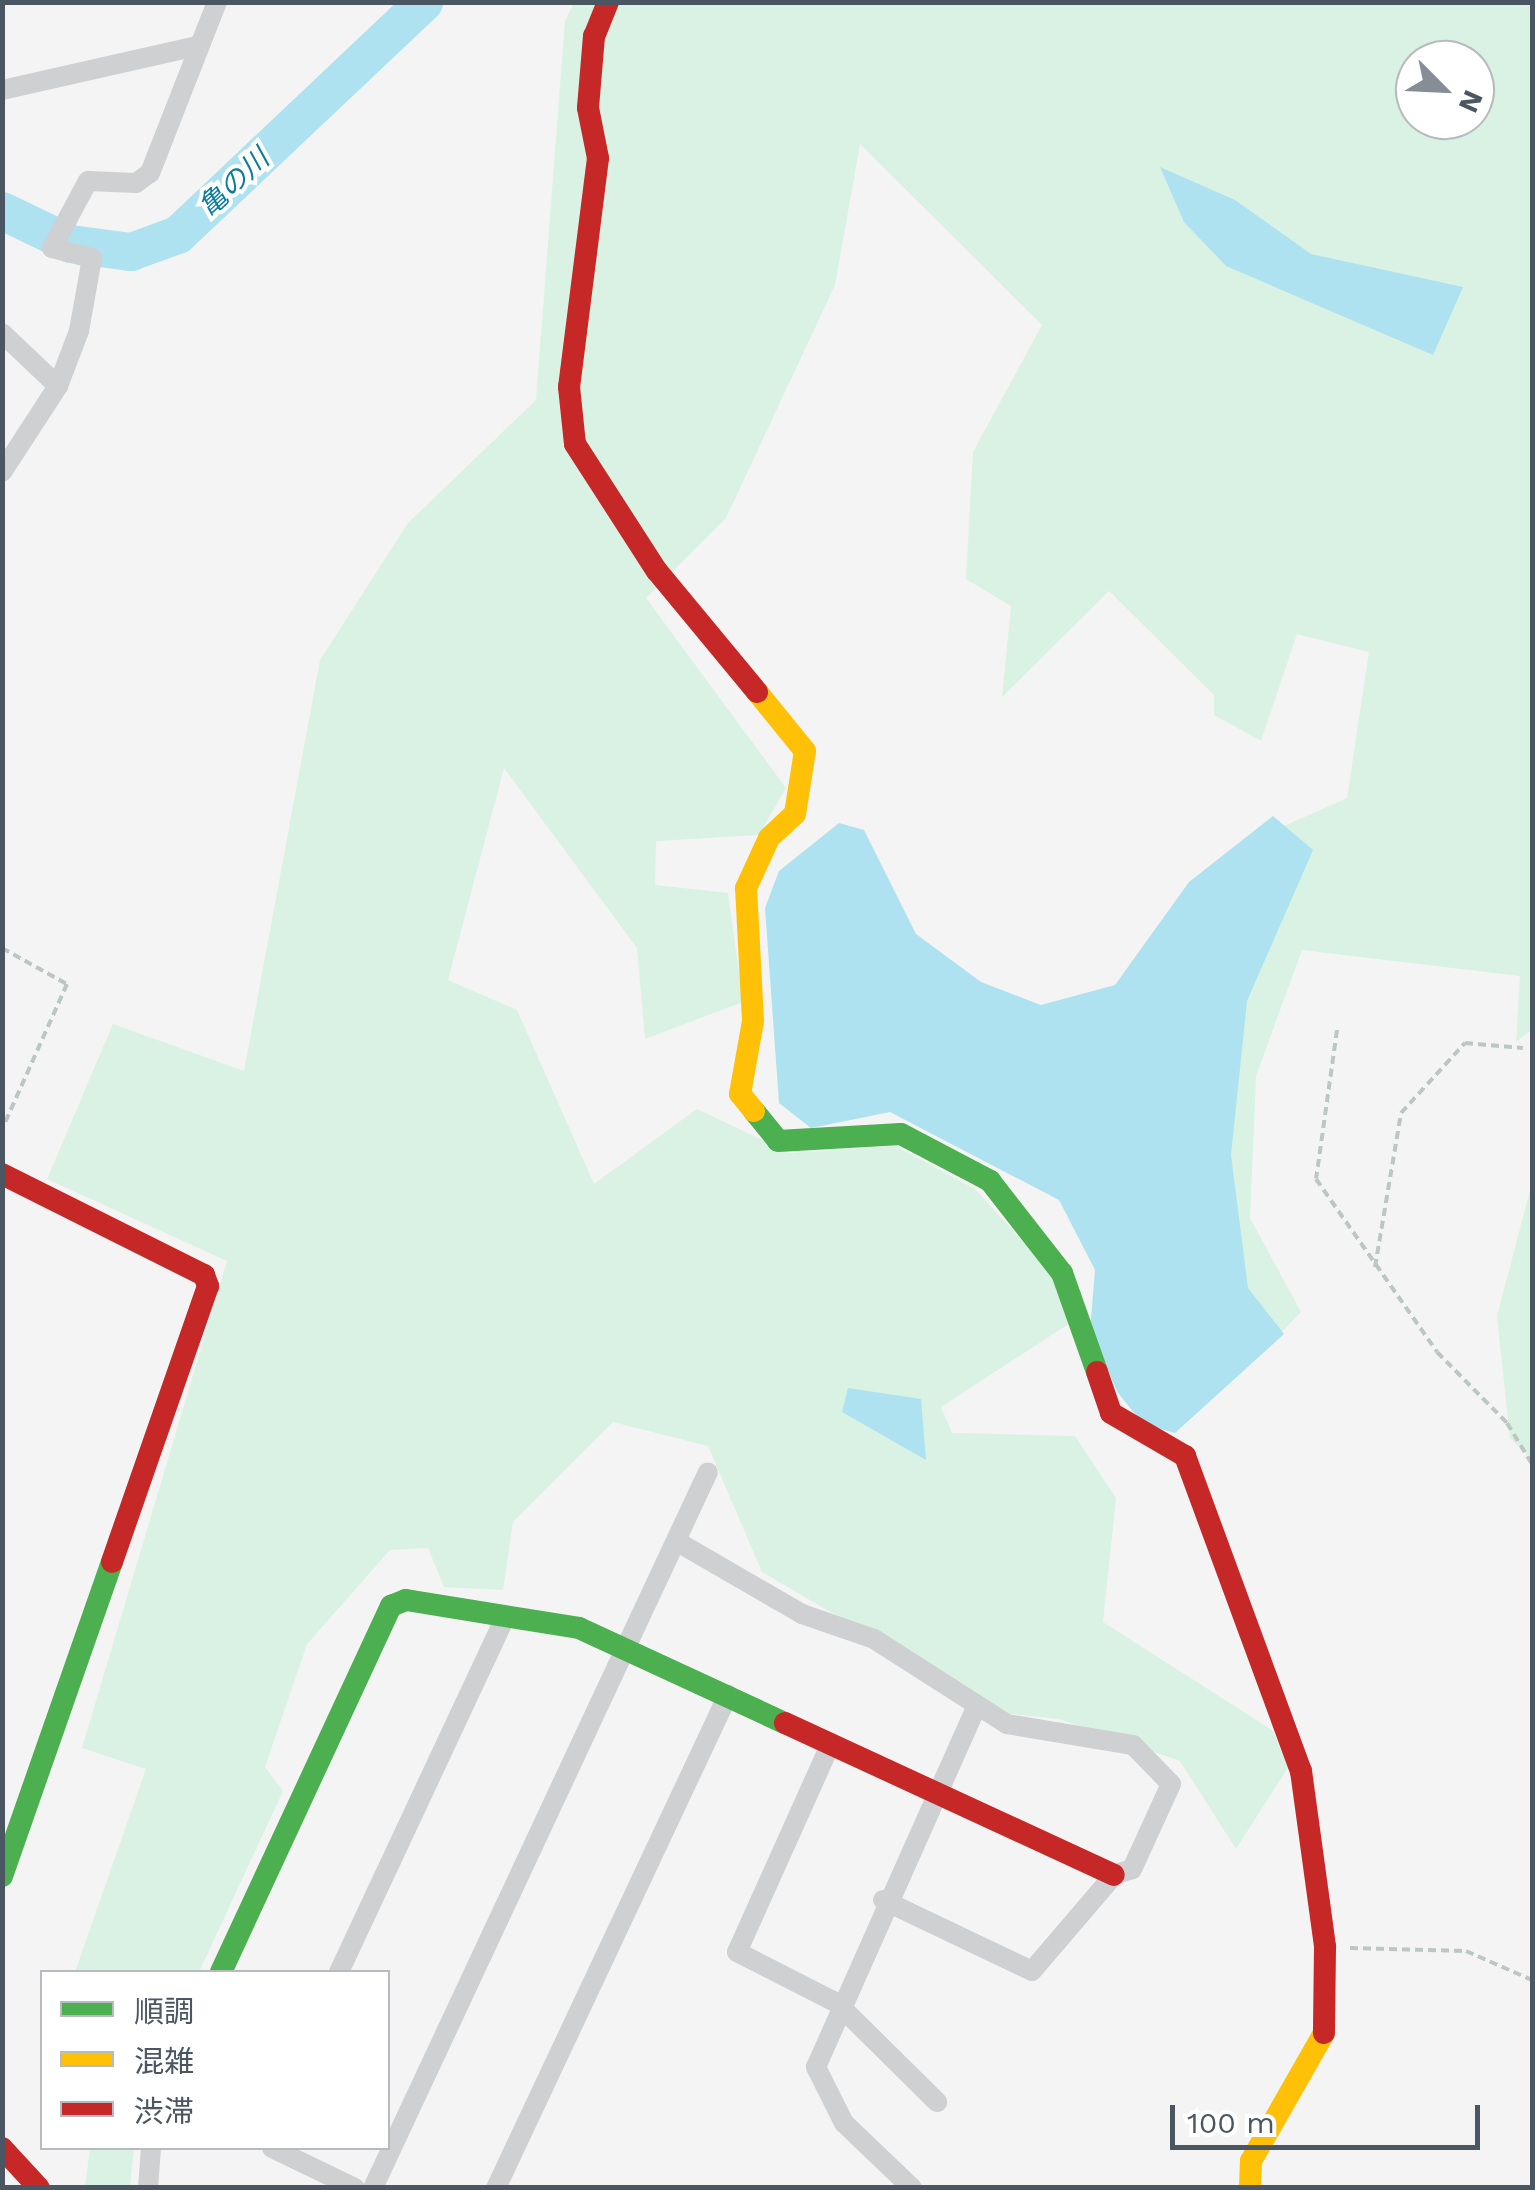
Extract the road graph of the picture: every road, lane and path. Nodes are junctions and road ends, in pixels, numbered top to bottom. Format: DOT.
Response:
graph roads {
  1 [pos="217,2"];
  2 [pos="608,2"];
  3 [pos="198,46"];
  4 [pos="2,90"];
  5 [pos="2,333"];
  6 [pos="58,386"];
  7 [pos="2,472"];
  8 [pos="2,948"];
  9 [pos="1338,1030"];
  10 [pos="1523,1048"];
  11 [pos="2,1129"];
  12 [pos="2,1174"];
  13 [pos="1376,1267"];
  14 [pos="1532,1464"];
  15 [pos="708,1472"];
  16 [pos="676,1541"];
  17 [pos="506,1618"];
  18 [pos="626,1648"];
  19 [pos="728,1695"];
  20 [pos="976,1708"];
  21 [pos="831,1743"];
  22 [pos="934,1792"];
  23 [pos="11,1841"];
  24 [pos="1114,1875"];
  25 [pos="2,1876"];
  26 [pos="883,1900"];
  27 [pos="1325,1947"];
  28 [pos="222,1970"];
  29 [pos="341,1970"];
  30 [pos="1532,1980"];
  31 [pos="837,2003"];
  32 [pos="938,2102"];
  33 [pos="2,2148"];
  34 [pos="151,2150"];
  35 [pos="276,2150"];
  36 [pos="39,2188"];
  37 [pos="148,2188"];
  38 [pos="355,2188"];
  39 [pos="373,2188"];
  40 [pos="496,2188"];
  41 [pos="912,2188"];
  42 [pos="1250,2188"];
  1 -- 3 [label="street"];
  2 -- 27 [label="street"];
  3 -- 4 [label="street"];
  3 -- 6 [label="street"];
  5 -- 6 [label="street"];
  6 -- 7 [label="street"];
  8 -- 11 [label="path"];
  9 -- 13 [label="path"];
  10 -- 13 [label="path"];
  12 -- 23 [label="street"];
  13 -- 14 [label="path"];
  15 -- 16 [label="street"];
  16 -- 18 [label="street"];
  16 -- 20 [label="street"];
  17 -- 18 [label="street"];
  17 -- 28 [label="street"];
  17 -- 29 [label="street"];
  18 -- 19 [label="street"];
  18 -- 39 [label="street"];
  19 -- 21 [label="street"];
  19 -- 40 [label="street"];
  20 -- 22 [label="street"];
  20 -- 24 [label="street"];
  21 -- 22 [label="street"];
  21 -- 31 [label="street"];
  22 -- 24 [label="street"];
  22 -- 26 [label="street"];
  23 -- 25 [label="street"];
  24 -- 26 [label="street"];
  26 -- 31 [label="street"];
  27 -- 30 [label="path"];
  27 -- 42 [label="street"];
  31 -- 32 [label="street"];
  31 -- 41 [label="street"];
  33 -- 36 [label="street"];
  34 -- 37 [label="street"];
  35 -- 38 [label="street"];
}
